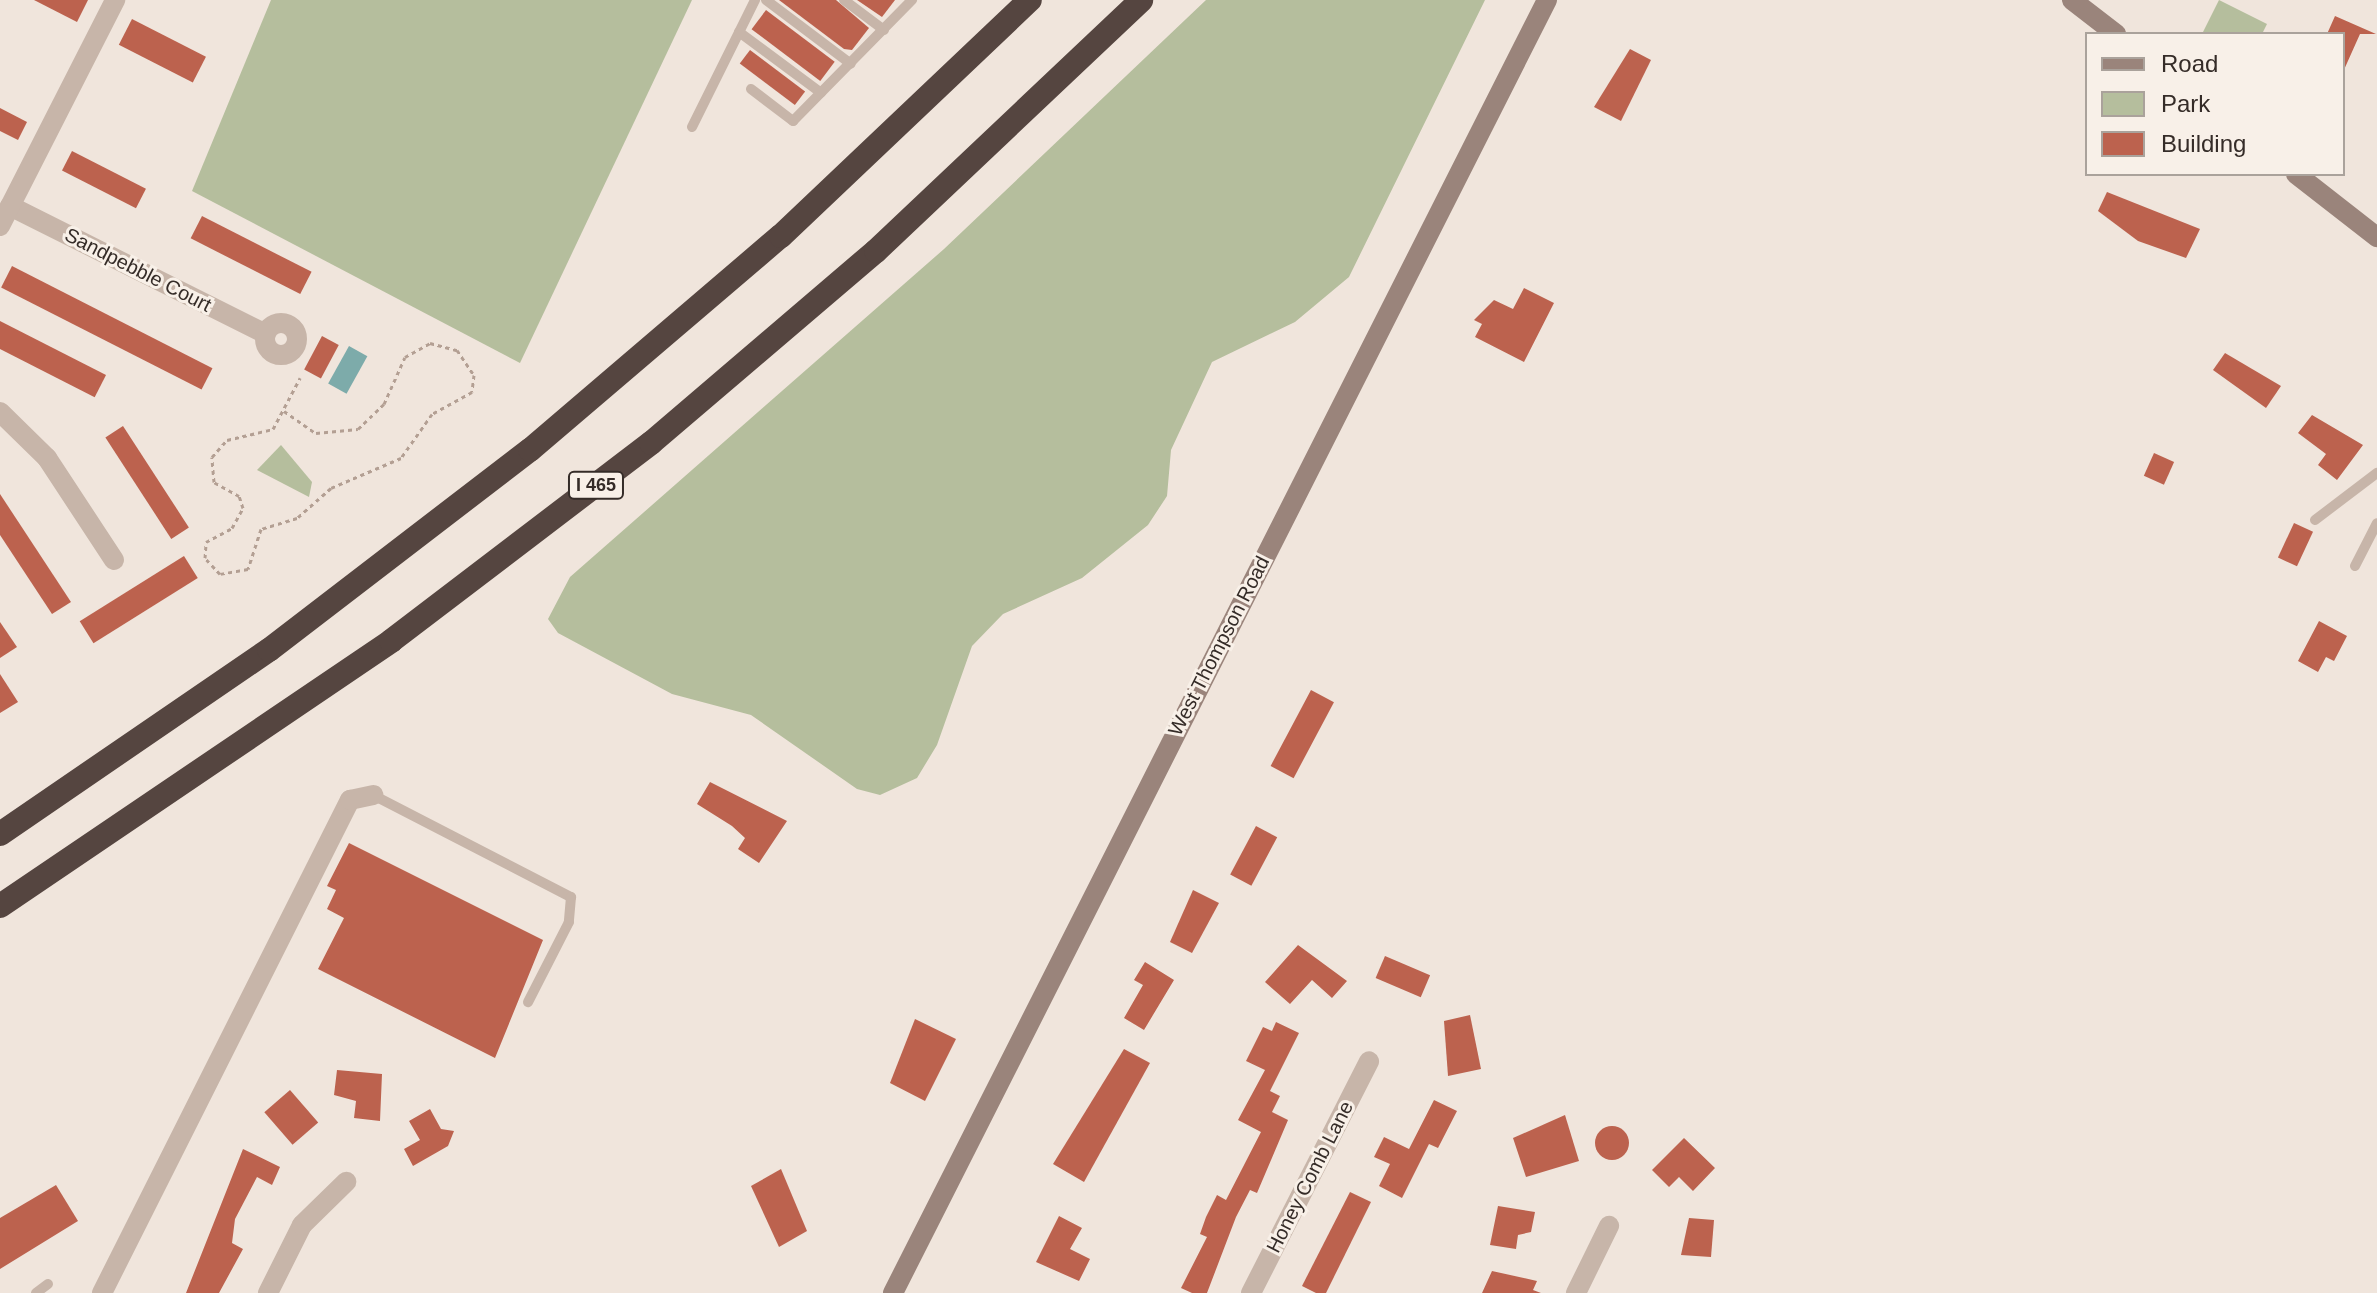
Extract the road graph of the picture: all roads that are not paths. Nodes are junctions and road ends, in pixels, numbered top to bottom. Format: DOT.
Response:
graph roads {
  1 [pos="115,0"];
  2 [pos="755,0"];
  3 [pos="766,0"];
  4 [pos="844,0"];
  5 [pos="912,0"];
  6 [pos="1030,0"];
  7 [pos="1141,0"];
  8 [pos="1547,0"];
  9 [pos="2072,0"];
  10 [pos="884,30"];
  11 [pos="739,32"];
  12 [pos="2113,32"];
  13 [pos="851,64"];
  14 [pos="751,89"];
  15 [pos="821,93"];
  16 [pos="692,127"];
  17 [pos="2299,176"];
  18 [pos="10,206"];
  19 [pos="0,226"];
  20 [pos="2377,237"];
  21 [pos="266,334"];
  22 [pos="0,412"];
  23 [pos="2377,473"];
  24 [pos="2315,520"];
  25 [pos="2377,523"];
  26 [pos="114,560"];
  27 [pos="2355,566"];
  28 [pos="373,795"];
  29 [pos="0,834"];
  30 [pos="0,906"];
  31 [pos="528,1002"];
  32 [pos="1369,1061"];
  33 [pos="346,1182"];
  34 [pos="1609,1226"];
  35 [pos="48,1284"];
  36 [pos="36,1293"];
  37 [pos="102,1293"];
  38 [pos="268,1293"];
  39 [pos="893,1293"];
  40 [pos="1251,1293"];
  41 [pos="1576,1293"];
  1 -- 18 [label="street"];
  2 -- 11 [label="lane"];
  3 -- 13 [label="lane"];
  4 -- 10 [label="lane"];
  5 -- 10 [label="lane"];
  6 -- 29 [label="highway"];
  7 -- 30 [label="highway, I 465"];
  8 -- 39 [label="main road, West Thompson Road"];
  9 -- 12 [label="main road"];
  10 -- 13 [label="lane"];
  11 -- 15 [label="lane"];
  11 -- 16 [label="lane"];
  13 -- 15 [label="lane"];
  14 -- 15 [label="lane"];
  17 -- 20 [label="main road"];
  18 -- 19 [label="street"];
  18 -- 21 [label="street, Sandpebble Court"];
  22 -- 26 [label="street"];
  23 -- 24 [label="lane"];
  25 -- 27 [label="lane"];
  28 -- 31 [label="lane"];
  28 -- 37 [label="street"];
  32 -- 40 [label="street, Honey Comb Lane"];
  33 -- 38 [label="street"];
  34 -- 41 [label="street"];
  35 -- 36 [label="lane"];
}
